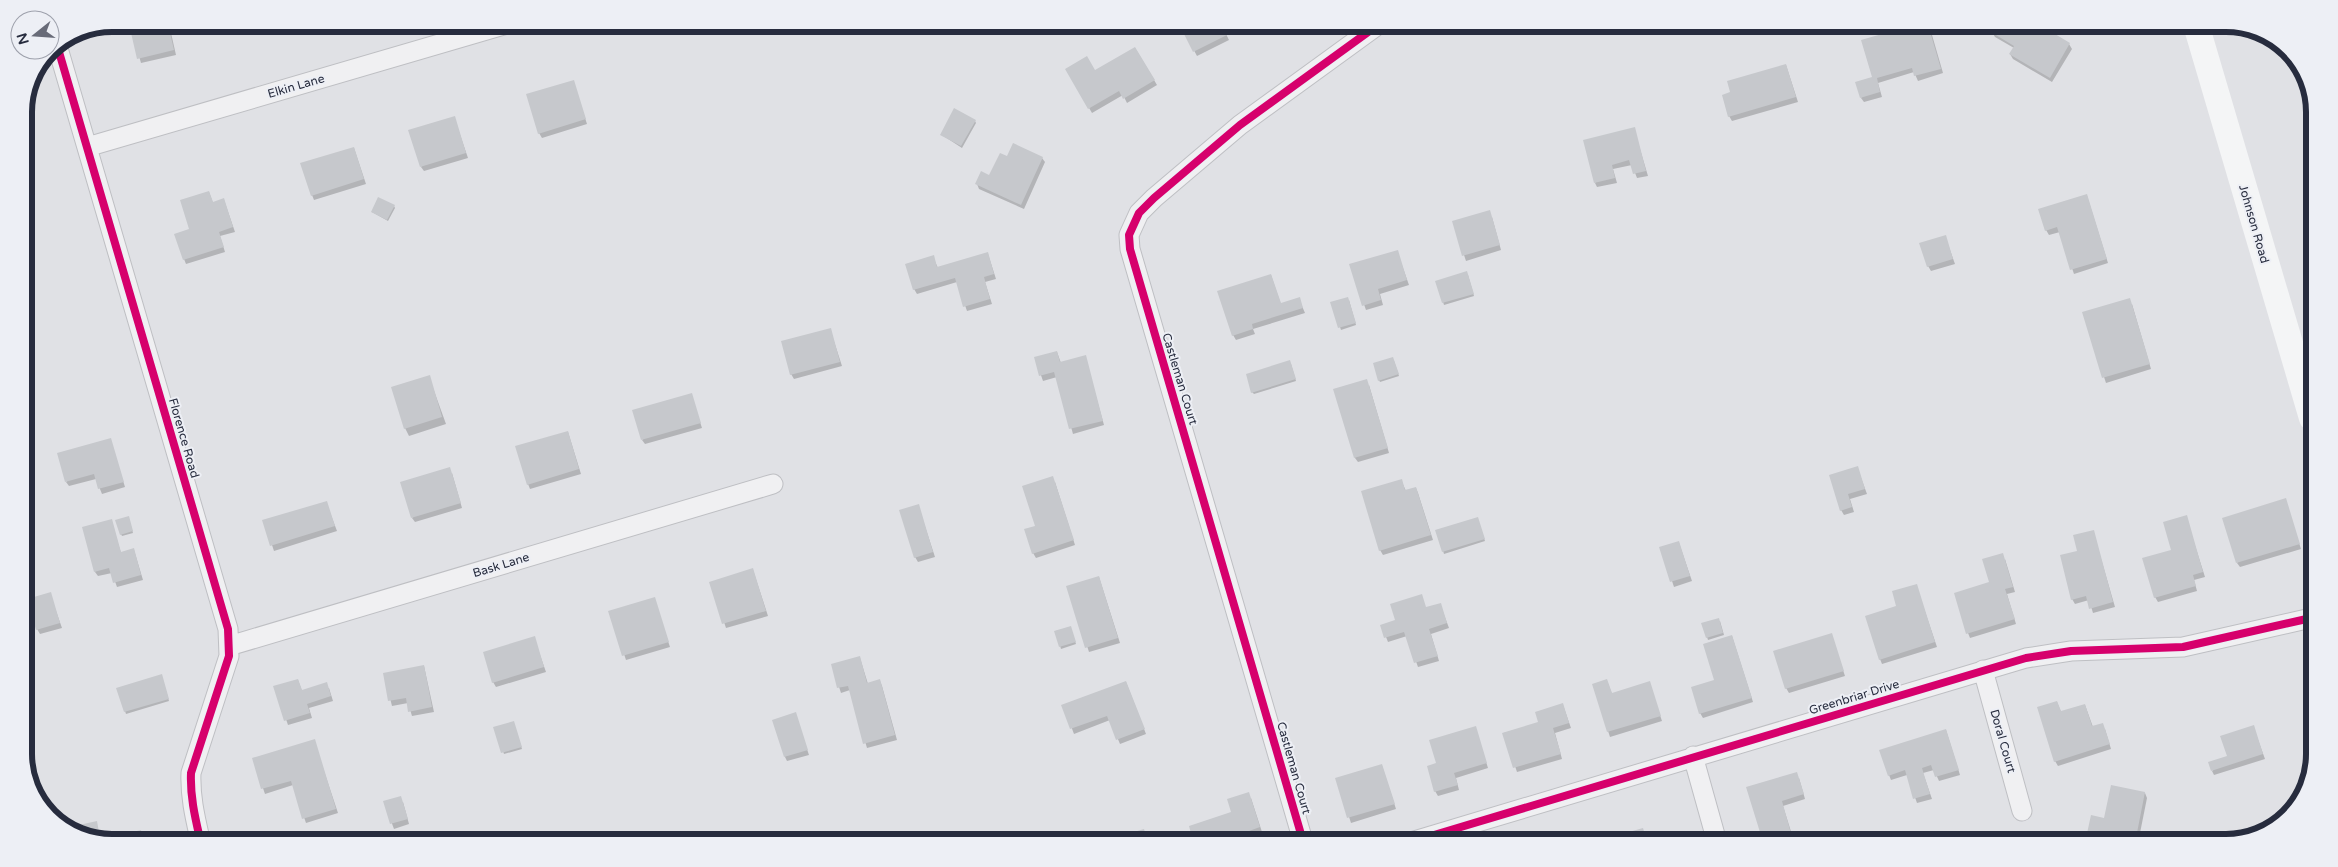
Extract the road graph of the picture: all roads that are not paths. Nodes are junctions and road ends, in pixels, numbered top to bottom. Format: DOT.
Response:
graph roads {
  1 [pos="480,32"];
  2 [pos="1368,32"];
  3 [pos="2199,32"];
  4 [pos="60,55"];
  5 [pos="87,147"];
  6 [pos="2305,396"];
  7 [pos="773,484"];
  8 [pos="2306,619"];
  9 [pos="230,646"];
  10 [pos="1983,670"];
  11 [pos="1692,756"];
  12 [pos="2022,812"];
  13 [pos="199,834"];
  14 [pos="1301,834"];
  15 [pos="1437,834"];
  16 [pos="1715,834"];
  1 -- 5 [label="street, Elkin Lane"];
  2 -- 14 [label="street, Castleman Court"];
  3 -- 6 [label="street, Johnson Road"];
  4 -- 5 [label="street, Florence Road"];
  5 -- 9 [label="street, Florence Road"];
  7 -- 9 [label="street, Bask Lane"];
  8 -- 10 [label="street, Greenbriar Drive"];
  9 -- 13 [label="street, Florence Road"];
  10 -- 11 [label="street, Greenbriar Drive"];
  10 -- 12 [label="street, Doral Court"];
  11 -- 15 [label="street, Greenbriar Drive"];
  11 -- 16 [label="street"];
}
